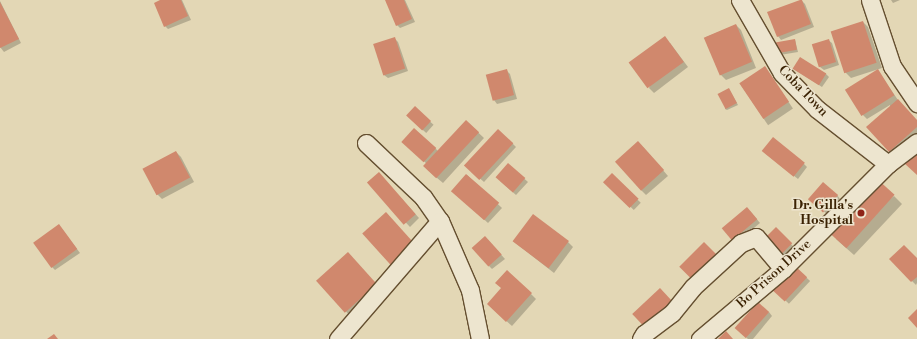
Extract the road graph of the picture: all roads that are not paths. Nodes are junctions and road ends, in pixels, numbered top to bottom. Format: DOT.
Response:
graph roads {
  1 [pos="740,0"];
  2 [pos="870,0"];
  3 [pos="917,103"];
  4 [pos="917,142"];
  5 [pos="366,143"];
  6 [pos="888,164"];
  7 [pos="440,221"];
  8 [pos="784,269"];
  9 [pos="338,339"];
  10 [pos="480,339"];
  11 [pos="641,339"];
  12 [pos="700,339"];
  1 -- 6 [label="street, Coba Town"];
  2 -- 3 [label="street"];
  4 -- 6 [label="street, Bo Prison Drive"];
  5 -- 7 [label="street"];
  6 -- 8 [label="street, Bo Prison Drive"];
  7 -- 9 [label="street"];
  7 -- 10 [label="street"];
  8 -- 11 [label="street"];
  8 -- 12 [label="street, Bo Prison Drive"];
}
